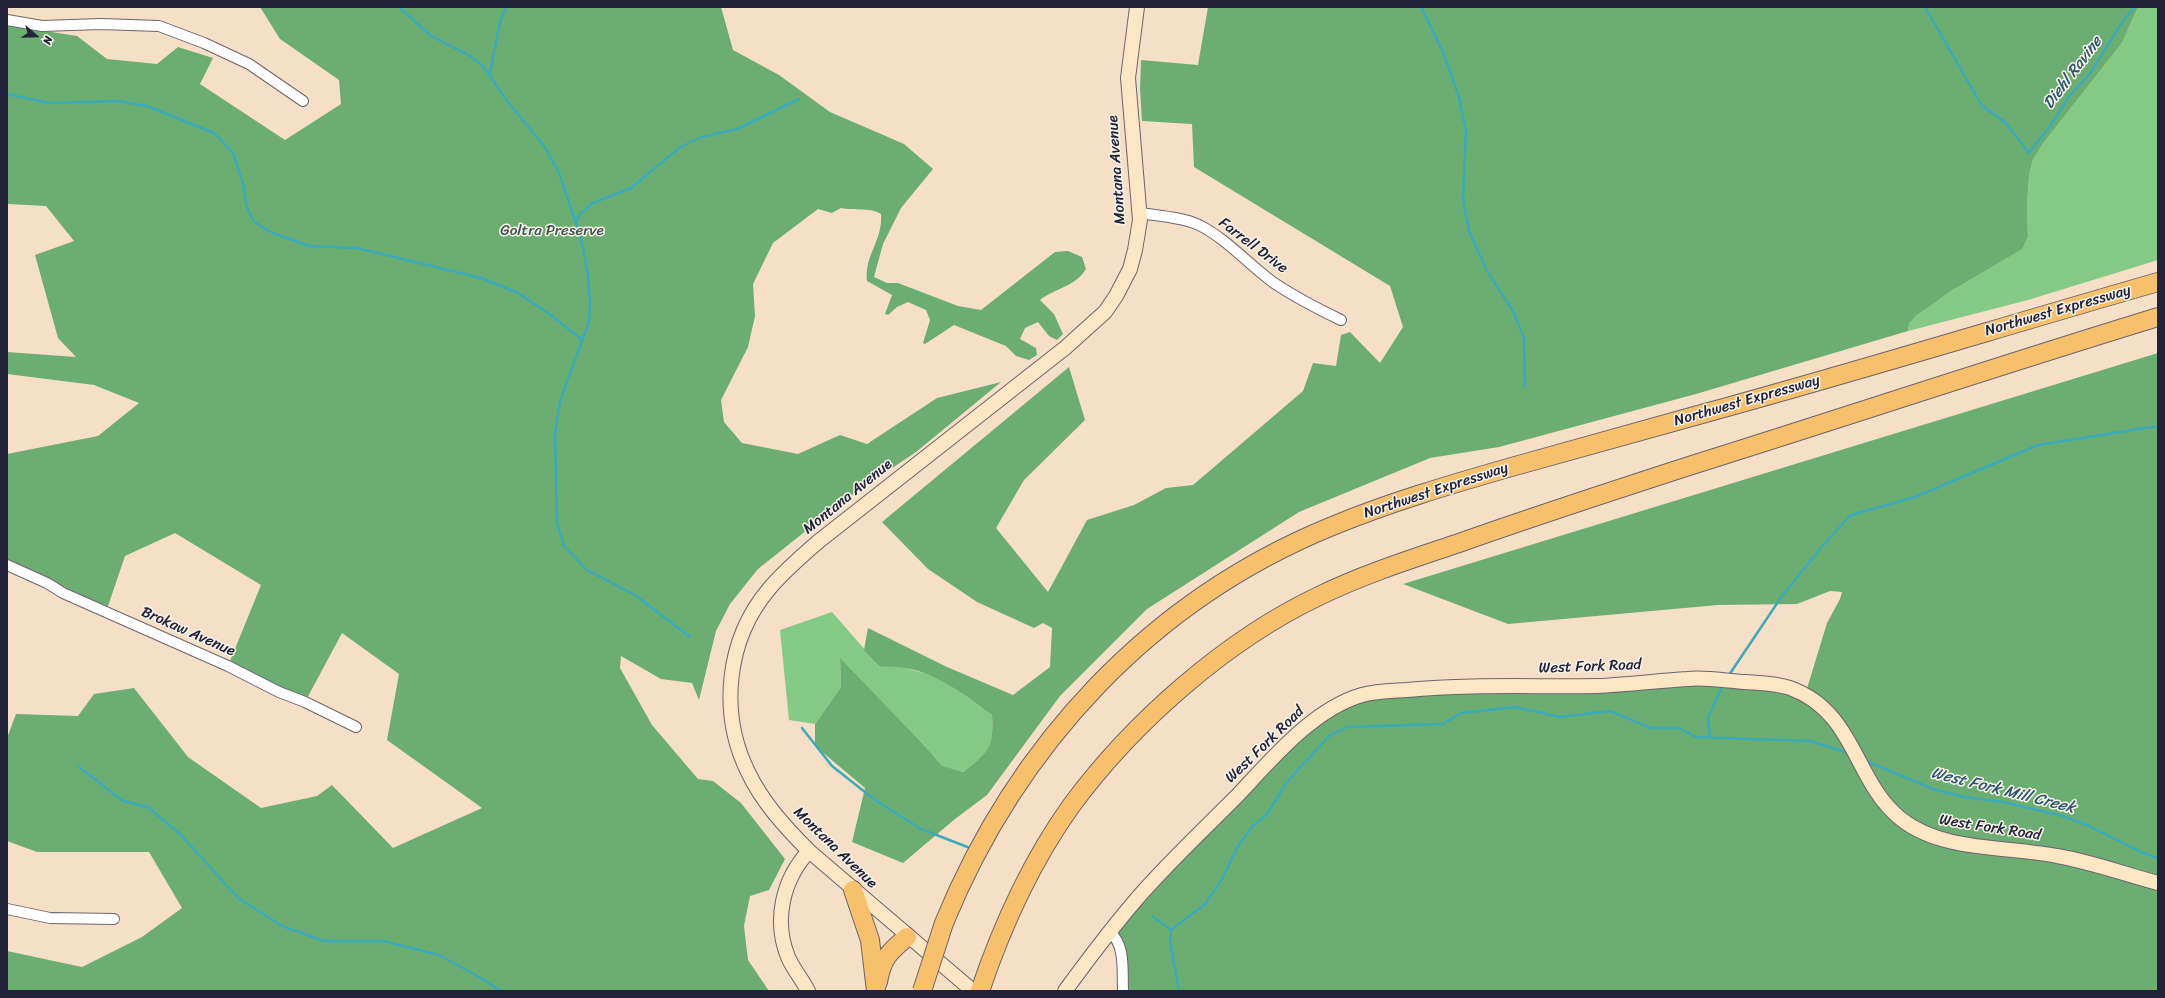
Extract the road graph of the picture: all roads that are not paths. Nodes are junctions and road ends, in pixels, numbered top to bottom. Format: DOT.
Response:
graph roads {
  1 [pos="1137,7"];
  2 [pos="7,20"];
  3 [pos="303,102"];
  4 [pos="1140,213"];
  5 [pos="2158,282"];
  6 [pos="2158,317"];
  7 [pos="1341,320"];
  8 [pos="7,565"];
  9 [pos="356,727"];
  10 [pos="809,851"];
  11 [pos="2158,883"];
  12 [pos="853,890"];
  13 [pos="7,909"];
  14 [pos="114,919"];
  15 [pos="1109,931"];
  16 [pos="907,937"];
  17 [pos="808,991"];
  18 [pos="876,991"];
  19 [pos="922,991"];
  20 [pos="973,991"];
  21 [pos="980,991"];
  22 [pos="1065,991"];
  23 [pos="1123,991"];
  1 -- 4 [label="street, Montana Avenue"];
  2 -- 3 [label="street"];
  4 -- 7 [label="street, Farrell Drive"];
  4 -- 10 [label="street, Montana Avenue"];
  5 -- 19 [label="highway, Northwest Expressway, bridge"];
  6 -- 21 [label="highway"];
  8 -- 9 [label="street, Brokaw Avenue"];
  10 -- 12 [label="street, Montana Avenue"];
  10 -- 17 [label="street"];
  11 -- 15 [label="street, West Fork Road"];
  12 -- 16 [label="street, Montana Avenue"];
  12 -- 18 [label="highway"];
  13 -- 14 [label="street"];
  15 -- 22 [label="street, West Fork Road"];
  15 -- 23 [label="street"];
  16 -- 18 [label="highway"];
  16 -- 20 [label="street, Montana Avenue"];
}
